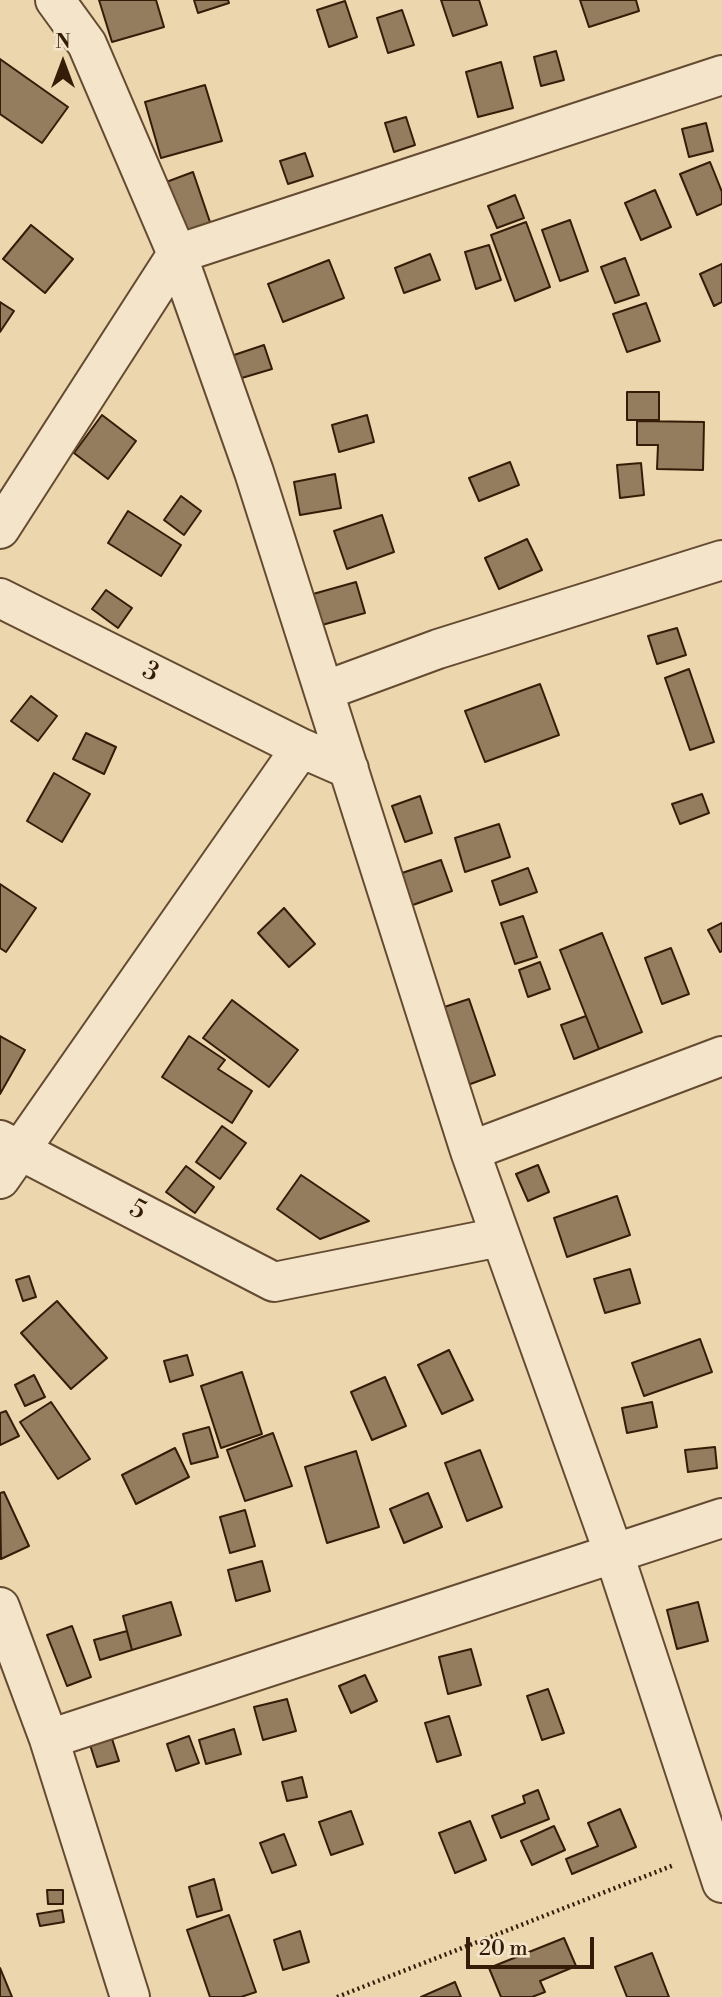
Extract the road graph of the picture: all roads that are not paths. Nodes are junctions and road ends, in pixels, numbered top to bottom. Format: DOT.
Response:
graph roads {
  1 [pos="55,0"];
  2 [pos="722,75"];
  3 [pos="177,254"];
  4 [pos="0,529"];
  5 [pos="722,560"];
  6 [pos="0,598"];
  7 [pos="324,691"];
  8 [pos="300,748"];
  9 [pos="349,769"];
  10 [pos="722,1056"];
  11 [pos="470,1151"];
  12 [pos="6,1156"];
  13 [pos="500,1237"];
  14 [pos="722,1518"];
  15 [pos="613,1551"];
  16 [pos="0,1607"];
  17 [pos="50,1739"];
  18 [pos="717,1867"];
  19 [pos="130,1997"];
  1 -- 3 [label="street"];
  2 -- 3 [label="street"];
  3 -- 4 [label="street"];
  3 -- 7 [label="street"];
  5 -- 7 [label="street"];
  6 -- 8 [label="street, 3"];
  7 -- 9 [label="street"];
  8 -- 9 [label="street, 3"];
  8 -- 12 [label="street"];
  9 -- 11 [label="street"];
  10 -- 11 [label="street"];
  11 -- 13 [label="street"];
  12 -- 13 [label="street, 5"];
  13 -- 15 [label="street"];
  14 -- 15 [label="street"];
  15 -- 17 [label="street"];
  15 -- 18 [label="street"];
  16 -- 17 [label="street"];
  17 -- 19 [label="street"];
}
